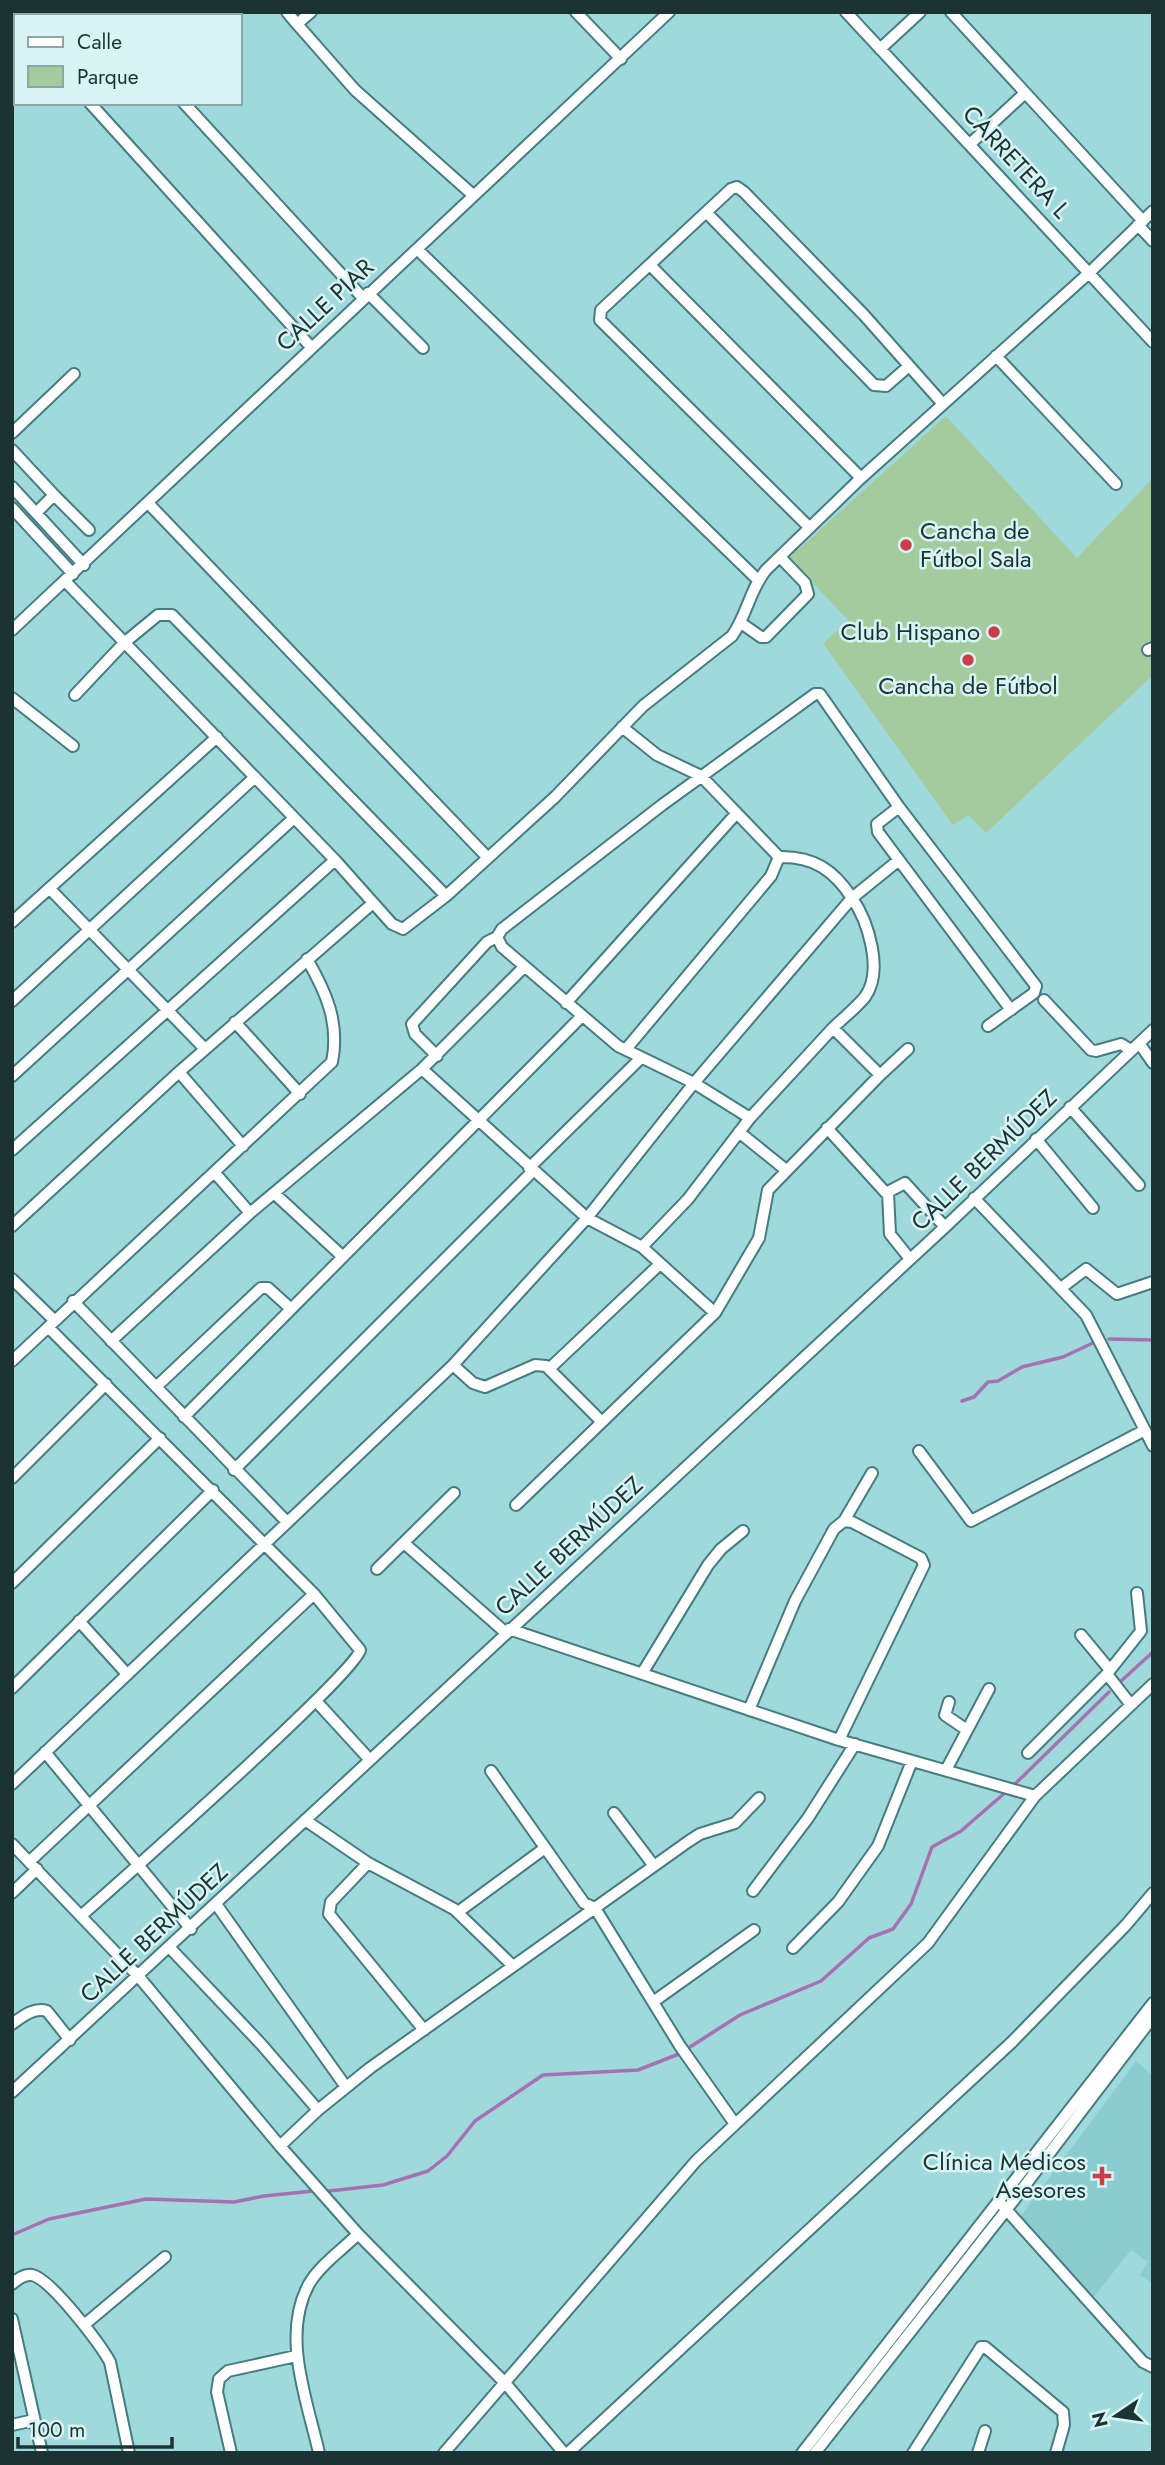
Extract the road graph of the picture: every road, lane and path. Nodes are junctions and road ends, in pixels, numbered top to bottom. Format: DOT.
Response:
graph roads {
  1 [pos="287,12"];
  2 [pos="311,12"];
  3 [pos="576,12"];
  4 [pos="668,12"];
  5 [pos="846,12"];
  6 [pos="920,12"];
  7 [pos="951,12"];
  8 [pos="297,24"];
  9 [pos="880,49"];
  10 [pos="621,59"];
  11 [pos="1026,93"];
  12 [pos="92,105"];
  13 [pos="186,105"];
  14 [pos="970,144"];
  15 [pos="473,195"];
  16 [pos="1153,211"];
  17 [pos="707,213"];
  18 [pos="1141,223"];
  19 [pos="1153,240"];
  20 [pos="416,249"];
  21 [pos="650,266"];
  22 [pos="1089,273"];
  23 [pos="366,295"];
  24 [pos="1153,342"];
  25 [pos="311,347"];
  26 [pos="423,348"];
  27 [pos="996,356"];
  28 [pos="909,366"];
  29 [pos="74,374"];
  30 [pos="943,404"];
  31 [pos="12,433"];
  32 [pos="12,450"];
  33 [pos="861,478"];
  34 [pos="1116,484"];
  35 [pos="12,488"];
  36 [pos="54,495"];
  37 [pos="148,503"];
  38 [pos="12,508"];
  39 [pos="36,513"];
  40 [pos="809,527"];
  41 [pos="89,530"];
  42 [pos="780,558"];
  43 [pos="84,565"];
  44 [pos="69,577"];
  45 [pos="758,580"];
  46 [pos="741,623"];
  47 [pos="12,630"];
  48 [pos="124,643"];
  49 [pos="75,695"];
  50 [pos="12,698"];
  51 [pos="622,727"];
  52 [pos="217,737"];
  53 [pos="73,746"];
  54 [pos="701,776"];
  55 [pos="255,777"];
  56 [pos="900,807"];
  57 [pos="735,815"];
  58 [pos="294,818"];
  59 [pos="779,857"];
  60 [pos="488,858"];
  61 [pos="335,860"];
  62 [pos="899,860"];
  63 [pos="50,888"];
  64 [pos="446,896"];
  65 [pos="852,898"];
  66 [pos="373,903"];
  67 [pos="12,922"];
  68 [pos="89,930"];
  69 [pos="497,937"];
  70 [pos="307,959"];
  71 [pos="524,967"];
  72 [pos="128,970"];
  73 [pos="1044,1000"];
  74 [pos="12,1001"];
  75 [pos="566,1003"];
  76 [pos="168,1009"];
  77 [pos="1011,1010"];
  78 [pos="582,1016"];
  79 [pos="235,1022"];
  80 [pos="988,1026"];
  81 [pos="833,1028"];
  82 [pos="1153,1030"];
  83 [pos="1135,1046"];
  84 [pos="627,1048"];
  85 [pos="205,1049"];
  86 [pos="908,1049"];
  87 [pos="437,1056"];
  88 [pos="641,1058"];
  89 [pos="1153,1063"];
  90 [pos="422,1069"];
  91 [pos="179,1072"];
  92 [pos="880,1075"];
  93 [pos="12,1076"];
  94 [pos="694,1083"];
  95 [pos="300,1094"];
  96 [pos="1069,1107"];
  97 [pos="750,1118"];
  98 [pos="477,1120"];
  99 [pos="827,1128"];
  100 [pos="739,1132"];
  101 [pos="1036,1139"];
  102 [pos="243,1146"];
  103 [pos="12,1150"];
  104 [pos="531,1170"];
  105 [pos="786,1170"];
  106 [pos="215,1173"];
  107 [pos="1139,1185"];
  108 [pos="888,1193"];
  109 [pos="275,1194"];
  110 [pos="974,1198"];
  111 [pos="1093,1208"];
  112 [pos="250,1213"];
  113 [pos="587,1218"];
  114 [pos="12,1226"];
  115 [pos="945,1227"];
  116 [pos="642,1247"];
  117 [pos="342,1256"];
  118 [pos="910,1259"];
  119 [pos="660,1264"];
  120 [pos="1077,1275"];
  121 [pos="12,1279"];
  122 [pos="1153,1282"];
  123 [pos="1061,1288"];
  124 [pos="1070,1298"];
  125 [pos="74,1301"];
  126 [pos="290,1308"];
  127 [pos="715,1313"];
  128 [pos="51,1324"];
  129 [pos="111,1341"];
  130 [pos="12,1361"];
  131 [pos="453,1365"];
  132 [pos="550,1368"];
  133 [pos="106,1384"];
  134 [pos="156,1387"];
  135 [pos="1153,1416"];
  136 [pos="184,1417"];
  137 [pos="602,1422"];
  138 [pos="1144,1426"];
  139 [pos="160,1438"];
  140 [pos="1153,1446"];
  141 [pos="919,1451"];
  142 [pos="234,1470"];
  143 [pos="872,1473"];
  144 [pos="12,1478"];
  145 [pos="213,1490"];
  146 [pos="454,1493"];
  147 [pos="516,1505"];
  148 [pos="844,1521"];
  149 [pos="288,1522"];
  150 [pos="743,1531"];
  151 [pos="404,1543"];
  152 [pos="264,1545"];
  153 [pos="377,1569"];
  154 [pos="12,1583"];
  155 [pos="1137,1593"];
  156 [pos="314,1594"];
  157 [pos="79,1621"];
  158 [pos="508,1631"];
  159 [pos="1081,1635"];
  160 [pos="643,1672"];
  161 [pos="1109,1672"];
  162 [pos="127,1674"];
  163 [pos="1153,1684"];
  164 [pos="12,1688"];
  165 [pos="989,1689"];
  166 [pos="316,1701"];
  167 [pos="949,1702"];
  168 [pos="1131,1704"];
  169 [pos="749,1710"];
  170 [pos="967,1730"];
  171 [pos="839,1740"];
  172 [pos="855,1744"];
  173 [pos="45,1752"];
  174 [pos="1028,1753"];
  175 [pos="370,1760"];
  176 [pos="912,1761"];
  177 [pos="946,1770"];
  178 [pos="491,1771"];
  179 [pos="12,1784"];
  180 [pos="1035,1796"];
  181 [pos="759,1798"];
  182 [pos="92,1806"];
  183 [pos="614,1813"];
  184 [pos="304,1820"];
  185 [pos="12,1844"];
  186 [pos="545,1848"];
  187 [pos="368,1863"];
  188 [pos="139,1865"];
  189 [pos="33,1866"];
  190 [pos="654,1866"];
  191 [pos="753,1891"];
  192 [pos="12,1893"];
  193 [pos="1153,1893"];
  194 [pos="216,1904"];
  195 [pos="595,1908"];
  196 [pos="458,1912"];
  197 [pos="82,1915"];
  198 [pos="191,1928"];
  199 [pos="754,1930"];
  200 [pos="170,1948"];
  201 [pos="793,1948"];
  202 [pos="513,1966"];
  203 [pos="139,1977"];
  204 [pos="653,2002"];
  205 [pos="1153,2003"];
  206 [pos="1153,2017"];
  207 [pos="12,2024"];
  208 [pos="424,2030"];
  209 [pos="70,2040"];
  210 [pos="346,2087"];
  211 [pos="12,2092"];
  212 [pos="318,2110"];
  213 [pos="735,2124"];
  214 [pos="280,2146"];
  215 [pos="1003,2206"];
  216 [pos="358,2234"];
  217 [pos="164,2257"];
  218 [pos="12,2284"];
  219 [pos="12,2319"];
  220 [pos="84,2325"];
  221 [pos="296,2356"];
  222 [pos="16,2363"];
  223 [pos="1153,2368"];
  224 [pos="506,2384"];
  225 [pos="34,2420"];
  226 [pos="12,2425"];
  227 [pos="985,2431"];
  228 [pos="42,2453"];
  229 [pos="129,2453"];
  230 [pos="231,2453"];
  231 [pos="319,2453"];
  232 [pos="444,2453"];
  233 [pos="566,2453"];
  234 [pos="802,2453"];
  235 [pos="816,2453"];
  236 [pos="913,2453"];
  237 [pos="978,2453"];
  238 [pos="1056,2453"];
  1 -- 8 [label="street"];
  2 -- 8 [label="street"];
  3 -- 10 [label="street"];
  4 -- 10 [label="street, CALLE PIAR"];
  5 -- 9 [label="street, CARRETERA L"];
  6 -- 9 [label="street"];
  7 -- 11 [label="street"];
  8 -- 15 [label="street"];
  9 -- 14 [label="street, CARRETERA L"];
  10 -- 15 [label="street, CALLE PIAR"];
  11 -- 14 [label="street"];
  11 -- 18 [label="street"];
  12 -- 25 [label="street"];
  13 -- 23 [label="street"];
  14 -- 22 [label="street, CARRETERA L"];
  15 -- 20 [label="street, CALLE PIAR"];
  16 -- 18 [label="street"];
  17 -- 21 [label="street"];
  17 -- 28 [label="street"];
  17 -- 28 [label="street"];
  18 -- 19 [label="street"];
  18 -- 22 [label="street"];
  20 -- 23 [label="street, CALLE PIAR"];
  20 -- 45 [label="street"];
  21 -- 33 [label="street"];
  21 -- 40 [label="street"];
  22 -- 24 [label="street, CARRETERA L"];
  22 -- 27 [label="street"];
  23 -- 25 [label="street, CALLE PIAR"];
  23 -- 26 [label="street"];
  25 -- 37 [label="street, CALLE PIAR"];
  27 -- 30 [label="street"];
  27 -- 34 [label="street"];
  28 -- 30 [label="street"];
  29 -- 31 [label="street"];
  30 -- 33 [label="street"];
  32 -- 36 [label="street"];
  33 -- 40 [label="street"];
  35 -- 39 [label="street"];
  36 -- 39 [label="street"];
  36 -- 41 [label="street"];
  37 -- 43 [label="street, CALLE PIAR"];
  37 -- 60 [label="street"];
  38 -- 44 [label="street"];
  39 -- 43 [label="street"];
  40 -- 42 [label="street"];
  42 -- 45 [label="street"];
  42 -- 46 [label="street"];
  43 -- 44 [label="street, CALLE PIAR"];
  44 -- 47 [label="street, CALLE PIAR"];
  44 -- 48 [label="street"];
  45 -- 46 [label="street"];
  46 -- 51 [label="street"];
  48 -- 49 [label="street"];
  48 -- 52 [label="street"];
  48 -- 64 [label="street"];
  50 -- 53 [label="street"];
  51 -- 54 [label="street"];
  51 -- 60 [label="street"];
  52 -- 55 [label="street"];
  52 -- 63 [label="street"];
  54 -- 56 [label="street"];
  54 -- 57 [label="street"];
  54 -- 69 [label="street"];
  55 -- 58 [label="street"];
  55 -- 68 [label="street"];
  56 -- 62 [label="street"];
  56 -- 77 [label="street"];
  57 -- 59 [label="street"];
  57 -- 75 [label="street"];
  58 -- 61 [label="street"];
  58 -- 72 [label="street"];
  59 -- 65 [label="street"];
  59 -- 84 [label="street"];
  60 -- 64 [label="street"];
  61 -- 66 [label="street"];
  61 -- 76 [label="street"];
  62 -- 65 [label="street"];
  62 -- 77 [label="street"];
  63 -- 67 [label="street"];
  63 -- 68 [label="street"];
  64 -- 66 [label="street"];
  65 -- 81 [label="street"];
  65 -- 94 [label="street"];
  66 -- 70 [label="street"];
  68 -- 72 [label="street"];
  68 -- 74 [label="street"];
  69 -- 71 [label="street"];
  69 -- 87 [label="street"];
  70 -- 79 [label="street"];
  70 -- 95 [label="street"];
  71 -- 75 [label="street"];
  71 -- 87 [label="street"];
  72 -- 76 [label="street"];
  72 -- 93 [label="street"];
  73 -- 83 [label="street"];
  75 -- 78 [label="street"];
  76 -- 85 [label="street"];
  76 -- 103 [label="street"];
  77 -- 80 [label="street"];
  78 -- 84 [label="street"];
  78 -- 98 [label="street"];
  79 -- 85 [label="street"];
  79 -- 95 [label="street"];
  81 -- 92 [label="street"];
  81 -- 97 [label="street"];
  82 -- 83 [label="street, CALLE BERMÚDEZ"];
  83 -- 89 [label="street"];
  83 -- 96 [label="street, CALLE BERMÚDEZ"];
  84 -- 88 [label="street"];
  85 -- 91 [label="street"];
  86 -- 92 [label="street"];
  87 -- 90 [label="street"];
  88 -- 94 [label="street"];
  88 -- 104 [label="street"];
  90 -- 98 [label="street"];
  90 -- 109 [label="street"];
  91 -- 102 [label="street"];
  91 -- 114 [label="street"];
  92 -- 99 [label="street"];
  94 -- 97 [label="street"];
  94 -- 113 [label="street"];
  95 -- 102 [label="street"];
  96 -- 101 [label="street, CALLE BERMÚDEZ"];
  96 -- 107 [label="street"];
  97 -- 100 [label="street"];
  98 -- 104 [label="street"];
  98 -- 117 [label="street"];
  99 -- 105 [label="street"];
  99 -- 108 [label="street"];
  100 -- 105 [label="street"];
  100 -- 116 [label="street"];
  101 -- 110 [label="street, CALLE BERMÚDEZ"];
  101 -- 111 [label="street"];
  102 -- 106 [label="street"];
  104 -- 113 [label="street"];
  104 -- 142 [label="street"];
  105 -- 127 [label="street"];
  106 -- 112 [label="street"];
  106 -- 125 [label="street"];
  108 -- 115 [label="street"];
  108 -- 118 [label="street"];
  109 -- 112 [label="street"];
  109 -- 117 [label="street"];
  110 -- 115 [label="street, CALLE BERMÚDEZ"];
  110 -- 123 [label="street"];
  112 -- 129 [label="street"];
  113 -- 116 [label="street"];
  113 -- 131 [label="street"];
  115 -- 118 [label="street, CALLE BERMÚDEZ"];
  116 -- 119 [label="street"];
  117 -- 126 [label="street"];
  118 -- 158 [label="street, CALLE BERMÚDEZ"];
  119 -- 127 [label="street"];
  119 -- 132 [label="street"];
  120 -- 122 [label="street"];
  120 -- 123 [label="street"];
  120 -- 124 [label="street"];
  121 -- 128 [label="street"];
  123 -- 124 [label="street"];
  124 -- 138 [label="street"];
  125 -- 128 [label="street"];
  125 -- 129 [label="street"];
  126 -- 134 [label="street"];
  126 -- 136 [label="street"];
  127 -- 137 [label="street"];
  128 -- 130 [label="street"];
  128 -- 133 [label="street"];
  129 -- 134 [label="street"];
  131 -- 132 [label="street"];
  131 -- 149 [label="street"];
  132 -- 137 [label="street"];
  133 -- 139 [label="street"];
  133 -- 144 [label="street"];
  134 -- 136 [label="street"];
  135 -- 138 [label="street"];
  136 -- 142 [label="street"];
  137 -- 147 [label="street"];
  138 -- 140 [label="street"];
  138 -- 141 [label="street"];
  139 -- 145 [label="street"];
  139 -- 154 [label="street"];
  142 -- 149 [label="street"];
  143 -- 148 [label="street"];
  145 -- 152 [label="street"];
  145 -- 157 [label="street"];
  146 -- 151 [label="street"];
  148 -- 169 [label="street"];
  148 -- 171 [label="street"];
  149 -- 152 [label="street"];
  150 -- 160 [label="street"];
  151 -- 153 [label="street"];
  151 -- 158 [label="street"];
  152 -- 156 [label="street"];
  152 -- 162 [label="street"];
  155 -- 161 [label="street"];
  156 -- 166 [label="street"];
  156 -- 182 [label="street"];
  157 -- 162 [label="street"];
  157 -- 164 [label="street"];
  158 -- 160 [label="street"];
  158 -- 175 [label="street, CALLE BERMÚDEZ"];
  159 -- 161 [label="street"];
  160 -- 169 [label="street"];
  161 -- 168 [label="street"];
  161 -- 174 [label="street"];
  162 -- 173 [label="street"];
  163 -- 168 [label="street"];
  165 -- 170 [label="street"];
  166 -- 175 [label="street"];
  166 -- 188 [label="street"];
  167 -- 170 [label="street"];
  168 -- 180 [label="street"];
  169 -- 171 [label="street"];
  170 -- 177 [label="street"];
  171 -- 172 [label="street"];
  172 -- 176 [label="street"];
  172 -- 191 [label="street"];
  173 -- 179 [label="street"];
  173 -- 182 [label="street"];
  175 -- 184 [label="street, CALLE BERMÚDEZ"];
  176 -- 177 [label="street"];
  176 -- 201 [label="street"];
  177 -- 180 [label="street"];
  178 -- 186 [label="street"];
  180 -- 213 [label="street"];
  181 -- 190 [label="street"];
  182 -- 188 [label="street"];
  182 -- 189 [label="street"];
  183 -- 190 [label="street"];
  184 -- 187 [label="street"];
  184 -- 194 [label="street, CALLE BERMÚDEZ"];
  185 -- 189 [label="street"];
  186 -- 195 [label="street"];
  186 -- 196 [label="street"];
  187 -- 196 [label="street"];
  187 -- 208 [label="street"];
  188 -- 197 [label="street"];
  188 -- 198 [label="street"];
  189 -- 192 [label="street"];
  189 -- 197 [label="street"];
  190 -- 195 [label="street"];
  193 -- 233 [label="street"];
  194 -- 198 [label="street, CALLE BERMÚDEZ"];
  194 -- 210 [label="street"];
  195 -- 202 [label="street"];
  195 -- 204 [label="street"];
  196 -- 202 [label="street"];
  197 -- 203 [label="street"];
  198 -- 200 [label="street, CALLE BERMÚDEZ"];
  199 -- 204 [label="street"];
  200 -- 203 [label="street, CALLE BERMÚDEZ"];
  200 -- 212 [label="street"];
  202 -- 208 [label="street"];
  203 -- 209 [label="street, CALLE BERMÚDEZ"];
  203 -- 214 [label="street"];
  204 -- 213 [label="street"];
  205 -- 215 [label="street"];
  206 -- 215 [label="street"];
  207 -- 209 [label="street"];
  208 -- 210 [label="street"];
  209 -- 211 [label="street, CALLE BERMÚDEZ"];
  210 -- 212 [label="street"];
  212 -- 214 [label="street"];
  213 -- 224 [label="street"];
  214 -- 216 [label="street"];
  215 -- 223 [label="street"];
  215 -- 234 [label="street"];
  215 -- 235 [label="street"];
  216 -- 221 [label="street"];
  216 -- 224 [label="street"];
  217 -- 220 [label="street"];
  218 -- 220 [label="street"];
  219 -- 222 [label="street"];
  220 -- 229 [label="street"];
  221 -- 230 [label="street"];
  221 -- 231 [label="street"];
  222 -- 225 [label="street"];
  224 -- 232 [label="street"];
  224 -- 233 [label="street"];
  225 -- 226 [label="street"];
  225 -- 228 [label="street"];
  227 -- 237 [label="street"];
  236 -- 238 [label="street"];
}
